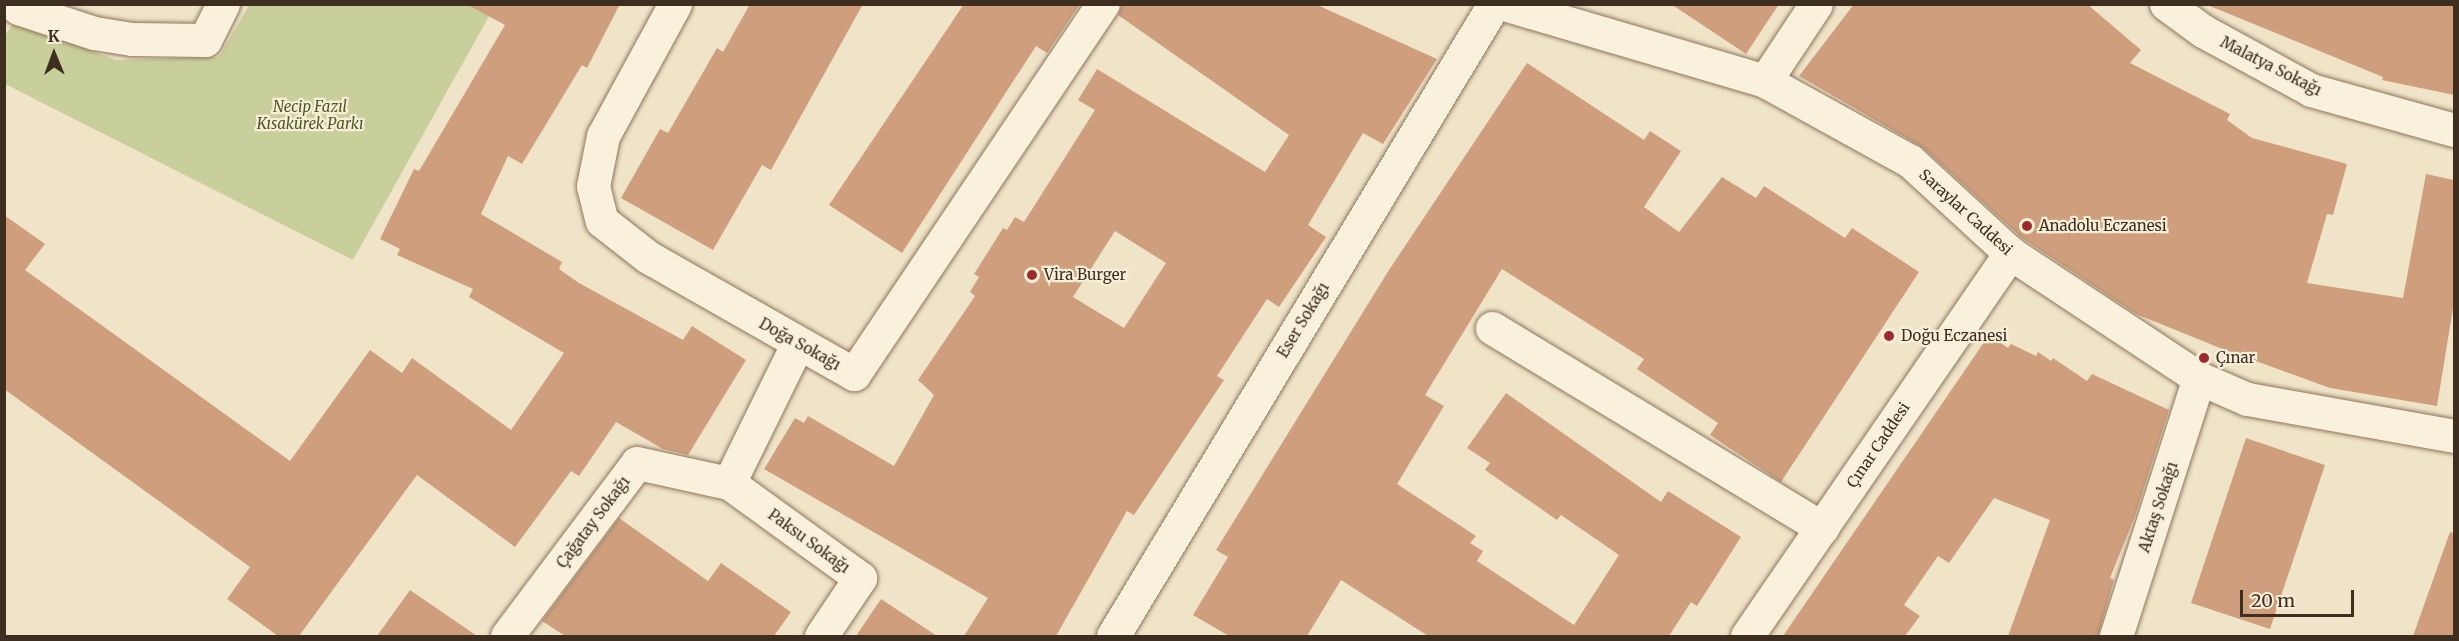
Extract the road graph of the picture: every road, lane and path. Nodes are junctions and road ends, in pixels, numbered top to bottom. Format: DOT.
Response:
graph roads {
  1 [pos="223,4"];
  2 [pos="675,4"];
  3 [pos="1102,4"];
  4 [pos="1494,4"];
  5 [pos="1504,4"];
  6 [pos="1816,4"];
  7 [pos="2166,4"];
  8 [pos="14,14"];
  9 [pos="1765,81"];
  10 [pos="2454,130"];
  11 [pos="2010,253"];
  12 [pos="1492,328"];
  13 [pos="798,343"];
  14 [pos="2199,378"];
  15 [pos="2454,436"];
  16 [pos="729,483"];
  17 [pos="1822,528"];
  18 [pos="507,636"];
  19 [pos="821,636"];
  20 [pos="1113,636"];
  21 [pos="1747,636"];
  22 [pos="2116,636"];
  1 -- 8 [label="street"];
  2 -- 13 [label="street, Doğa Sokağı"];
  3 -- 13 [label="street, Doğa Sokağı"];
  4 -- 20 [label="street, Eser Sokağı"];
  5 -- 9 [label="street, Saraylar Caddesi"];
  6 -- 9 [label="street"];
  7 -- 10 [label="street, Malatya Sokağı"];
  9 -- 11 [label="street, Saraylar Caddesi"];
  11 -- 14 [label="street, Saraylar Caddesi"];
  11 -- 17 [label="street, Çınar Caddesi"];
  12 -- 17 [label="street"];
  13 -- 16 [label="street"];
  14 -- 15 [label="street, Saraylar Caddesi"];
  14 -- 22 [label="street, Aktaş Sokağı"];
  16 -- 18 [label="street, Çağatay Sokağı"];
  16 -- 19 [label="street, Paksu Sokağı"];
  17 -- 21 [label="street, Çınar Caddesi"];
}
